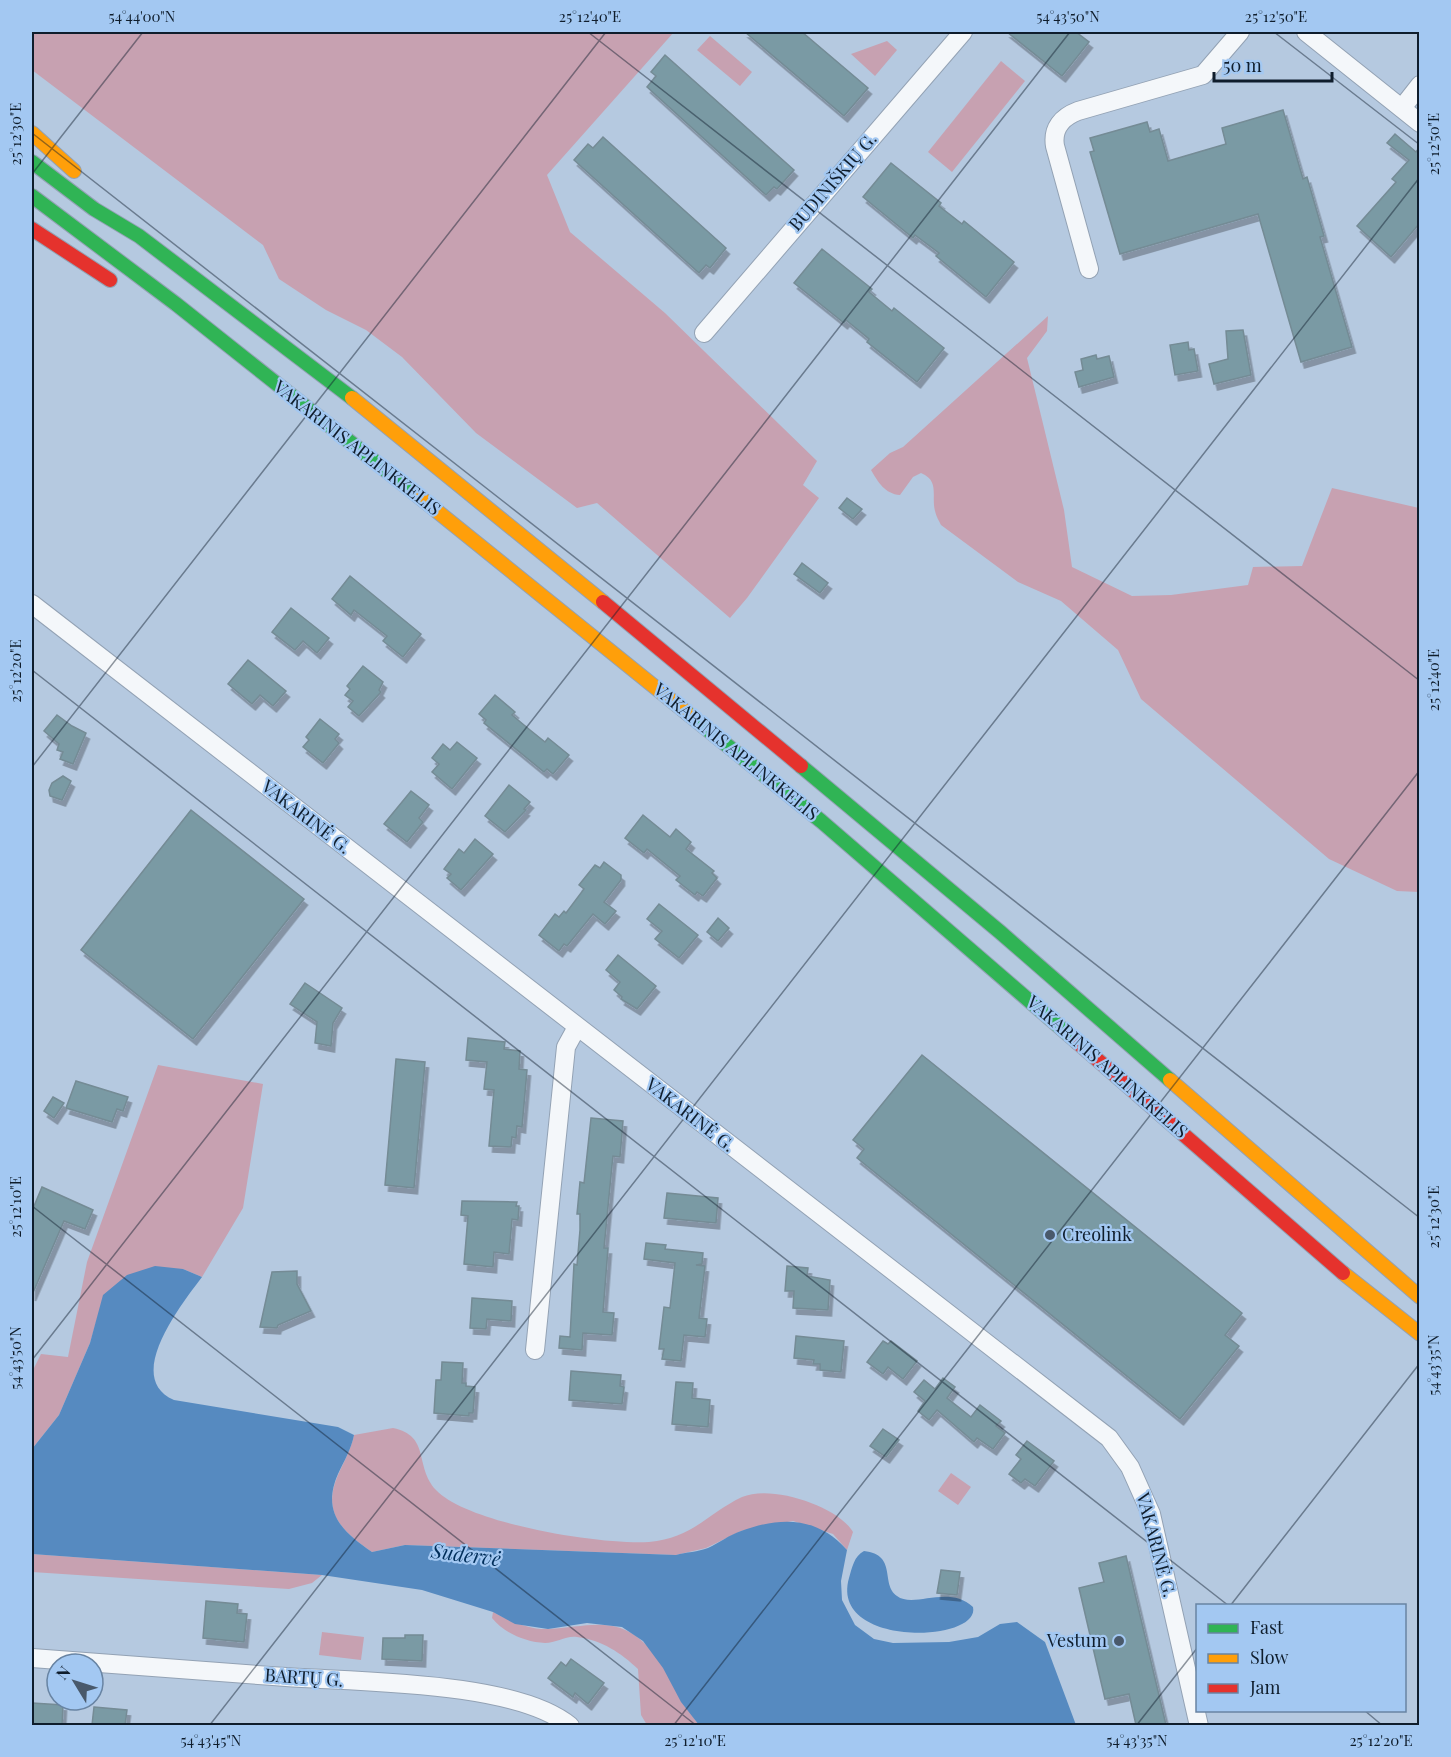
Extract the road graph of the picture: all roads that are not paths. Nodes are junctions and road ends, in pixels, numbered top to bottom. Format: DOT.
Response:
graph roads {
  1 [pos="963,32"];
  2 [pos="1240,32"];
  3 [pos="1306,32"];
  4 [pos="1419,85"];
  5 [pos="1402,108"];
  6 [pos="1419,123"];
  7 [pos="32,133"];
  8 [pos="32,162"];
  9 [pos="87,183"];
  10 [pos="32,196"];
  11 [pos="105,199"];
  12 [pos="32,229"];
  13 [pos="139,236"];
  14 [pos="1089,269"];
  15 [pos="126,290"];
  16 [pos="175,322"];
  17 [pos="704,333"];
  18 [pos="246,360"];
  19 [pos="33,607"];
  20 [pos="577,1027"];
  21 [pos="1419,1297"];
  22 [pos="1419,1334"];
  23 [pos="535,1350"];
  24 [pos="32,1658"];
  25 [pos="1196,1712"];
  26 [pos="570,1725"];
  1 -- 17 [label="street, BUDINIŠKIŲ G."];
  2 -- 14 [label="street"];
  3 -- 5 [label="street"];
  4 -- 5 [label="street"];
  5 -- 6 [label="street"];
  7 -- 9 [label="highway"];
  8 -- 13 [label="highway, VAKARINIS APLINKKELIS"];
  10 -- 18 [label="highway, VAKARINIS APLINKKELIS"];
  11 -- 13 [label="highway"];
  12 -- 15 [label="highway"];
  13 -- 21 [label="highway, VAKARINIS APLINKKELIS"];
  16 -- 18 [label="highway"];
  18 -- 22 [label="highway, VAKARINIS APLINKKELIS"];
  19 -- 20 [label="street, VAKARINĖ G."];
  20 -- 23 [label="street"];
  20 -- 25 [label="street, VAKARINĖ G."];
  24 -- 26 [label="street, BARTŲ G."];
}
